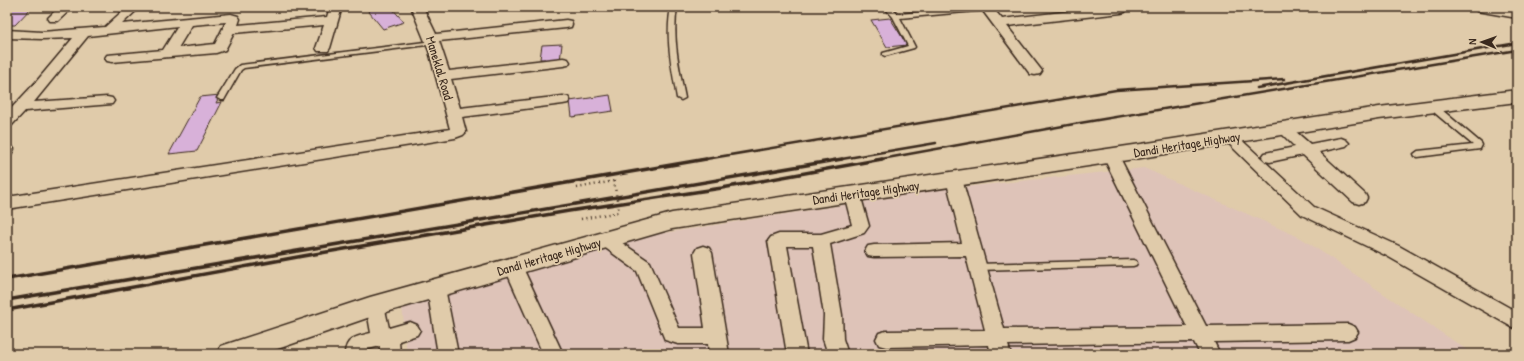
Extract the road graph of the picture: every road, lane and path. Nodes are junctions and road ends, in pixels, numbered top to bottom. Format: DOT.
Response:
graph roads {
  1 [pos="67,7"];
  2 [pos="134,7"];
  3 [pos="336,7"];
  4 [pos="417,7"];
  5 [pos="674,7"];
  6 [pos="887,7"];
  7 [pos="987,7"];
  8 [pos="1119,7"];
  9 [pos="1491,7"];
  10 [pos="1517,13"];
  11 [pos="896,16"];
  12 [pos="54,18"];
  13 [pos="332,20"];
  14 [pos="187,22"];
  15 [pos="566,24"];
  16 [pos="999,24"];
  17 [pos="109,30"];
  18 [pos="230,30"];
  19 [pos="7,34"];
  20 [pos="83,34"];
  21 [pos="432,41"];
  22 [pos="323,48"];
  23 [pos="168,53"];
  24 [pos="885,54"];
  25 [pos="112,58"];
  26 [pos="563,62"];
  27 [pos="1035,71"];
  28 [pos="443,76"];
  29 [pos="1517,96"];
  30 [pos="221,98"];
  31 [pos="681,98"];
  32 [pos="563,100"];
  33 [pos="107,101"];
  34 [pos="1432,106"];
  35 [pos="21,107"];
  36 [pos="454,113"];
  37 [pos="7,122"];
  38 [pos="1283,128"];
  39 [pos="1230,137"];
  40 [pos="1341,143"];
  41 [pos="1306,150"];
  42 [pos="1418,154"];
  43 [pos="1111,156"];
  44 [pos="1270,157"];
  45 [pos="954,179"];
  46 [pos="577,188"];
  47 [pos="852,194"];
  48 [pos="1359,198"];
  49 [pos="7,203"];
  50 [pos="581,218"];
  51 [pos="606,240"];
  52 [pos="821,240"];
  53 [pos="973,249"];
  54 [pos="874,251"];
  55 [pos="703,253"];
  56 [pos="1133,263"];
  57 [pos="513,266"];
  58 [pos="977,266"];
  59 [pos="436,288"];
  60 [pos="375,305"];
  61 [pos="1517,321"];
  62 [pos="410,330"];
  63 [pos="1348,332"];
  64 [pos="1201,334"];
  65 [pos="886,339"];
  66 [pos="387,343"];
  67 [pos="718,345"];
  68 [pos="999,346"];
  69 [pos="230,354"];
  70 [pos="355,354"];
  71 [pos="448,354"];
  72 [pos="553,354"];
  73 [pos="797,354"];
  74 [pos="838,354"];
  75 [pos="1210,354"];
  1 -- 12 [label="street"];
  2 -- 17 [label="street"];
  3 -- 13 [label="street"];
  4 -- 21 [label="street, Maneklal Road"];
  5 -- 31 [label="lane"];
  6 -- 11 [label="lane"];
  7 -- 11 [label="lane"];
  7 -- 16 [label="street"];
  8 -- 16 [label="street"];
  9 -- 10 [label="main road"];
  11 -- 24 [label="lane"];
  13 -- 18 [label="street"];
  13 -- 22 [label="street"];
  14 -- 17 [label="street"];
  14 -- 18 [label="street"];
  14 -- 23 [label="street"];
  15 -- 21 [label="street"];
  16 -- 27 [label="street"];
  17 -- 20 [label="street"];
  18 -- 23 [label="street"];
  19 -- 20 [label="street"];
  20 -- 35 [label="street"];
  21 -- 28 [label="street, Maneklal Road"];
  21 -- 30 [label="lane"];
  23 -- 25 [label="street"];
  26 -- 28 [label="street"];
  28 -- 36 [label="street, Maneklal Road"];
  29 -- 34 [label="main road, Dandi Heritage Highway"];
  32 -- 36 [label="street"];
  33 -- 35 [label="street"];
  34 -- 38 [label="main road, Dandi Heritage Highway"];
  34 -- 42 [label="lane"];
  35 -- 37 [label="street"];
  36 -- 49 [label="street, Maneklal Road"];
  38 -- 39 [label="main road, Dandi Heritage Highway"];
  38 -- 41 [label="street"];
  39 -- 43 [label="main road, Dandi Heritage Highway"];
  39 -- 61 [label="street"];
  40 -- 41 [label="street"];
  41 -- 44 [label="street"];
  41 -- 48 [label="street"];
  43 -- 45 [label="main road, Dandi Heritage Highway"];
  43 -- 64 [label="street"];
  45 -- 47 [label="main road, Dandi Heritage Highway"];
  45 -- 53 [label="street"];
  46 -- 50 [label="path, bridge"];
  47 -- 51 [label="main road, Dandi Heritage Highway"];
  47 -- 52 [label="street"];
  51 -- 57 [label="main road, Dandi Heritage Highway"];
  51 -- 67 [label="street"];
  52 -- 73 [label="street"];
  52 -- 74 [label="street"];
  53 -- 54 [label="street"];
  53 -- 58 [label="street"];
  55 -- 67 [label="street"];
  56 -- 58 [label="lane"];
  57 -- 59 [label="main road, Dandi Heritage Highway"];
  57 -- 72 [label="street"];
  58 -- 68 [label="street"];
  59 -- 60 [label="main road, Dandi Heritage Highway"];
  59 -- 71 [label="street"];
  60 -- 66 [label="street"];
  60 -- 69 [label="main road, Dandi Heritage Highway"];
  62 -- 66 [label="street"];
  63 -- 64 [label="street"];
  64 -- 68 [label="street"];
  64 -- 75 [label="street"];
  65 -- 68 [label="street"];
  66 -- 70 [label="street"];
}
